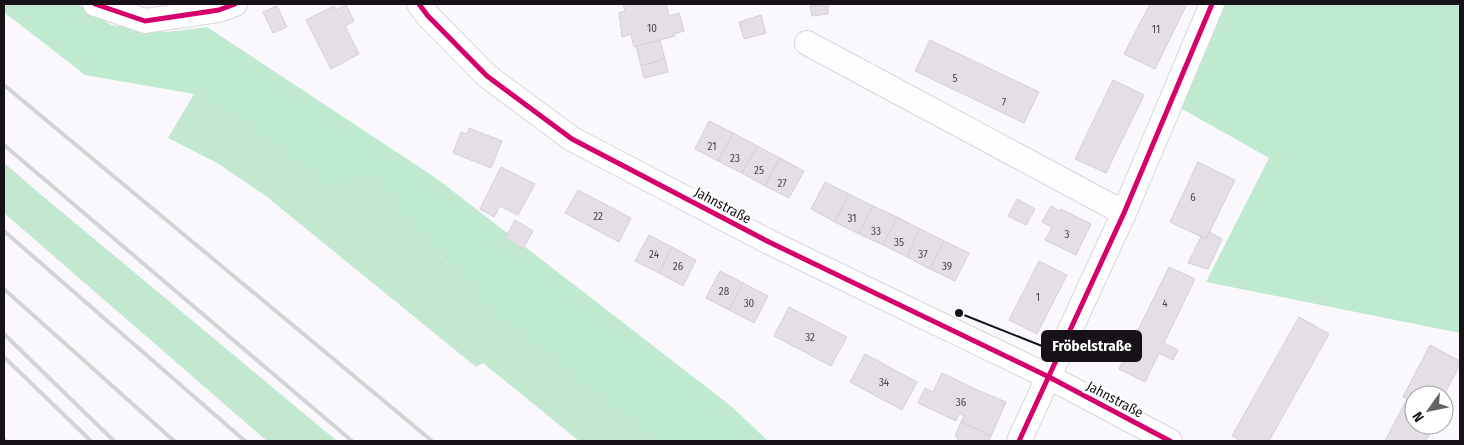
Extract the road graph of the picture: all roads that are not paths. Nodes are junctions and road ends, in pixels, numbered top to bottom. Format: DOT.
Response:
graph roads {
  1 [pos="95,4"];
  2 [pos="419,4"];
  3 [pos="1212,4"];
  4 [pos="227,7"];
  5 [pos="807,43"];
  6 [pos="1124,213"];
  7 [pos="1049,377"];
  8 [pos="1019,441"];
  9 [pos="1170,441"];
  1 -- 4 [label="street"];
  2 -- 7 [label="street, Jahnstraße"];
  3 -- 6 [label="street"];
  5 -- 6 [label="street"];
  6 -- 7 [label="street"];
  7 -- 8 [label="street"];
  7 -- 9 [label="street, Jahnstraße"];
}
